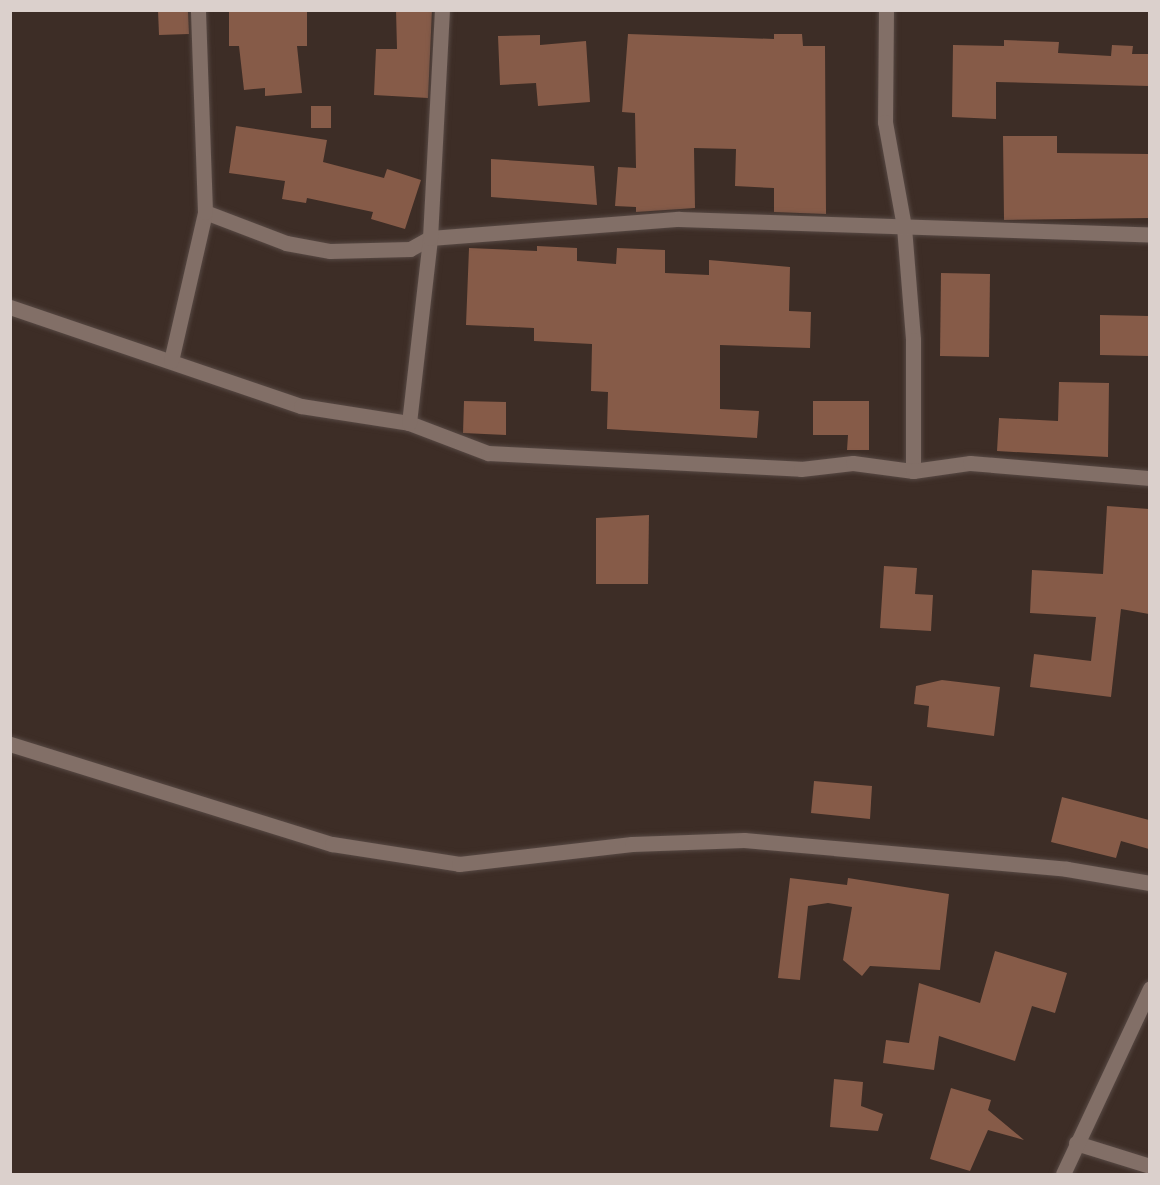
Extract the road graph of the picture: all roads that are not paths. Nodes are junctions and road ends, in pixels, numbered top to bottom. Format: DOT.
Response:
graph roads {
  1 [pos="198,10"];
  2 [pos="442,10"];
  3 [pos="886,10"];
  4 [pos="205,212"];
  5 [pos="904,227"];
  6 [pos="1149,235"];
  7 [pos="430,237"];
  8 [pos="10,307"];
  9 [pos="171,361"];
  10 [pos="409,423"];
  11 [pos="913,471"];
  12 [pos="1149,478"];
  13 [pos="10,744"];
  14 [pos="1149,883"];
  15 [pos="1149,988"];
  16 [pos="1076,1143"];
  17 [pos="1149,1166"];
  18 [pos="1063,1174"];
  1 -- 4 [label="street"];
  2 -- 7 [label="street"];
  3 -- 5 [label="street"];
  4 -- 7 [label="street"];
  4 -- 9 [label="street"];
  5 -- 6 [label="street"];
  5 -- 7 [label="street"];
  5 -- 11 [label="street"];
  7 -- 10 [label="street"];
  8 -- 9 [label="street"];
  9 -- 10 [label="street"];
  10 -- 11 [label="street"];
  11 -- 12 [label="street"];
  13 -- 14 [label="street"];
  15 -- 16 [label="street"];
  16 -- 17 [label="street"];
  16 -- 18 [label="street"];
}
